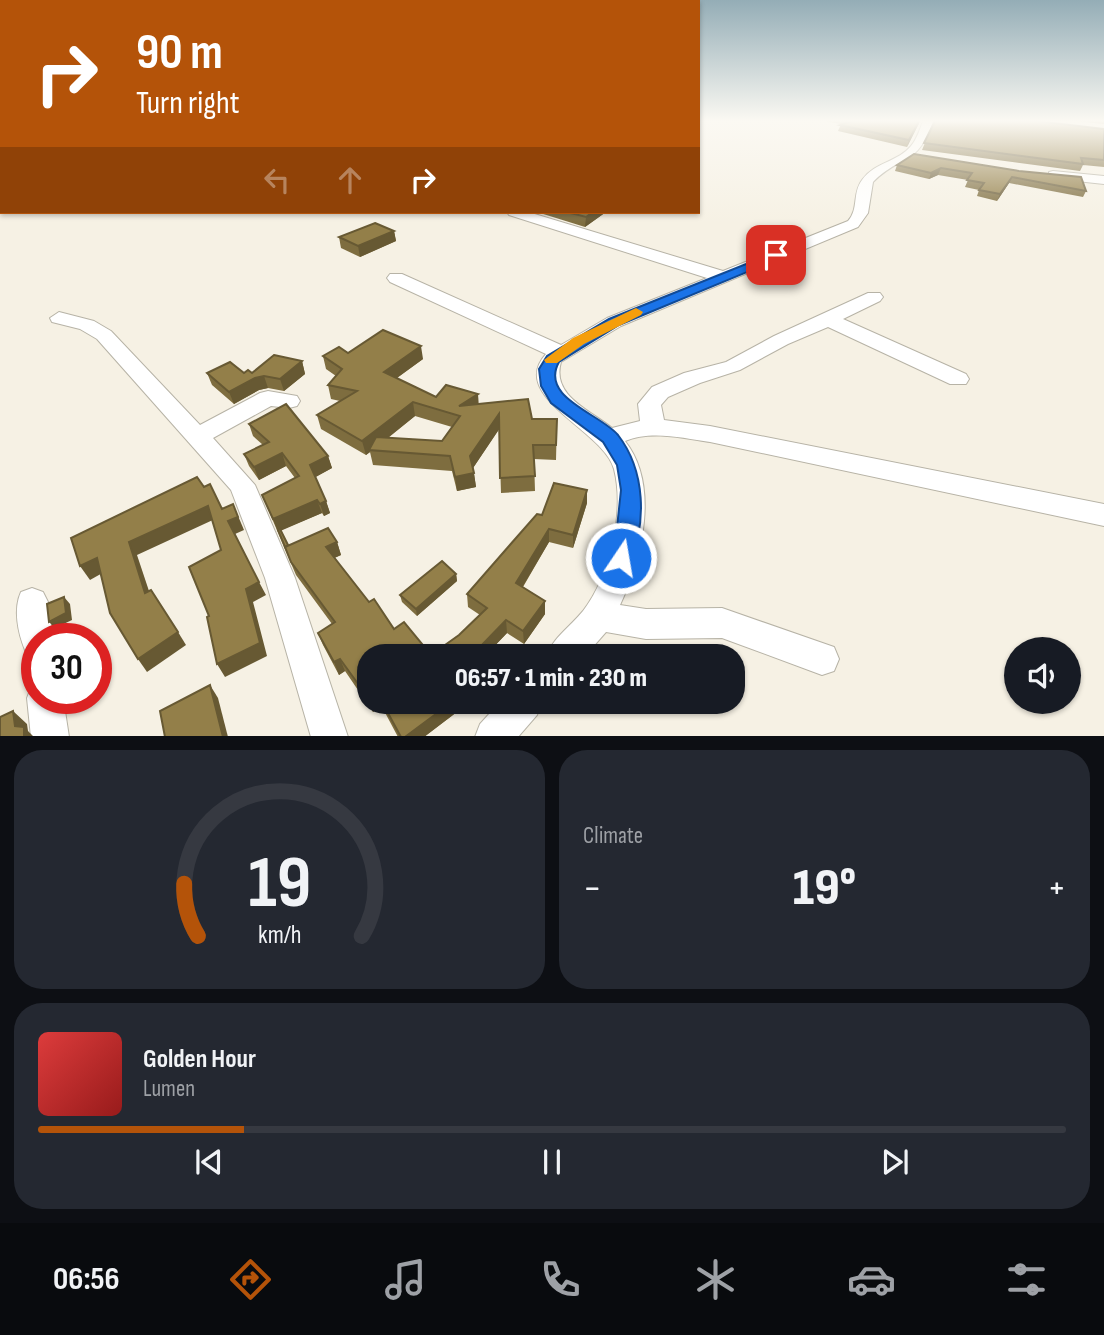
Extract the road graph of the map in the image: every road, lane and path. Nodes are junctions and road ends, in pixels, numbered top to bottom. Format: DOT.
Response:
graph roads {
  1 [pos="918,155"];
  2 [pos="1039,173"];
  3 [pos="1104,180"];
  4 [pos="520,214"];
  5 [pos="720,276"];
  6 [pos="396,278"];
  7 [pos="874,298"];
  8 [pos="59,318"];
  9 [pos="827,320"];
  10 [pos="561,354"];
  11 [pos="958,379"];
  12 [pos="289,401"];
  13 [pos="653,426"];
  14 [pos="199,436"];
  15 [pos="610,438"];
  16 [pos="1104,515"];
  17 [pos="32,602"];
  18 [pos="598,616"];
  19 [pos="35,623"];
  20 [pos="574,644"];
  21 [pos="821,659"];
  22 [pos="47,714"];
  23 [pos="514,714"];
  24 [pos="50,736"];
  25 [pos="330,736"];
  26 [pos="495,736"];
  1 -- 5 [label="street"];
  2 -- 3 [label="street"];
  4 -- 5 [label="street"];
  5 -- 10 [label="street"];
  6 -- 10 [label="street"];
  7 -- 9 [label="street"];
  8 -- 14 [label="street"];
  9 -- 11 [label="street"];
  9 -- 13 [label="street"];
  10 -- 15 [label="street"];
  12 -- 14 [label="street"];
  13 -- 15 [label="street"];
  13 -- 16 [label="street"];
  14 -- 25 [label="street"];
  15 -- 18 [label="street"];
  17 -- 19 [label="street"];
  18 -- 20 [label="street"];
  18 -- 21 [label="street"];
  22 -- 24 [label="street"];
  23 -- 26 [label="street"];
}
